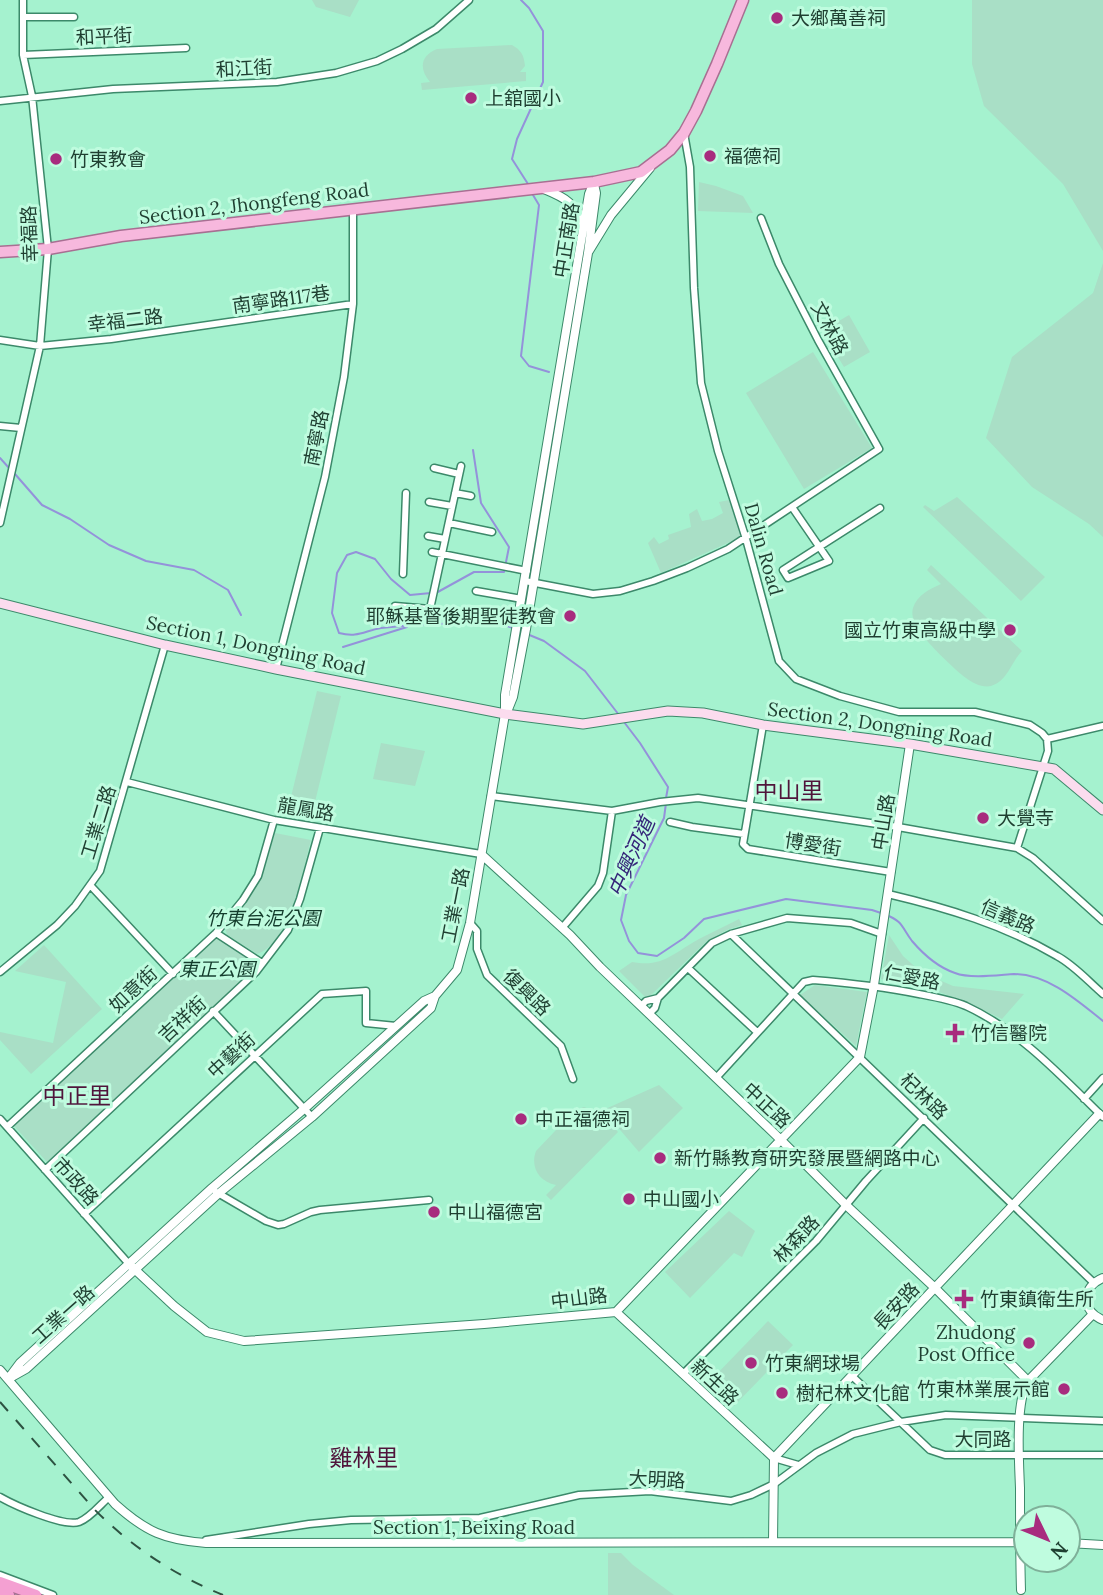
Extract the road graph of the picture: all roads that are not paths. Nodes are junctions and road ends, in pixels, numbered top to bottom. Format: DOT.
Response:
graph roads {
  1 [pos="23,0"];
  2 [pos="468,0"];
  3 [pos="743,0"];
  4 [pos="23,17"];
  5 [pos="74,17"];
  6 [pos="186,48"];
  7 [pos="23,55"];
  8 [pos="32,96"];
  9 [pos="0,101"];
  10 [pos="684,133"];
  11 [pos="655,163"];
  12 [pos="594,182"];
  13 [pos="542,188"];
  14 [pos="353,209"];
  15 [pos="761,218"];
  16 [pos="583,231"];
  17 [pos="48,249"];
  18 [pos="0,252"];
  19 [pos="588,253"];
  20 [pos="353,304"];
  21 [pos="215,324"];
  22 [pos="0,340"];
  23 [pos="40,346"];
  24 [pos="0,426"];
  25 [pos="21,428"];
  26 [pos="434,468"];
  27 [pos="406,493"];
  28 [pos="455,493"];
  29 [pos="471,496"];
  30 [pos="429,502"];
  31 [pos="452,506"];
  32 [pos="792,507"];
  33 [pos="880,508"];
  34 [pos="0,523"];
  35 [pos="449,523"];
  36 [pos="492,532"];
  37 [pos="428,537"];
  38 [pos="445,539"];
  39 [pos="746,539"];
  40 [pos="819,547"];
  41 [pos="432,552"];
  42 [pos="442,554"];
  43 [pos="527,570"];
  44 [pos="403,574"];
  45 [pos="529,582"];
  46 [pos="475,591"];
  47 [pos="522,599"];
  48 [pos="0,603"];
  49 [pos="395,606"];
  50 [pos="521,632"];
  51 [pos="165,645"];
  52 [pos="276,669"];
  53 [pos="505,715"];
  54 [pos="763,725"];
  55 [pos="1103,726"];
  56 [pos="1047,739"];
  57 [pos="910,744"];
  58 [pos="1043,767"];
  59 [pos="127,782"];
  60 [pos="491,796"];
  61 [pos="749,804"];
  62 [pos="1103,810"];
  63 [pos="612,811"];
  64 [pos="274,820"];
  65 [pos="670,822"];
  66 [pos="898,827"];
  67 [pos="320,828"];
  68 [pos="744,834"];
  69 [pos="1017,848"];
  70 [pos="481,854"];
  71 [pos="891,872"];
  72 [pos="90,885"];
  73 [pos="888,894"];
  74 [pos="1103,921"];
  75 [pos="470,923"];
  76 [pos="562,928"];
  77 [pos="216,933"];
  78 [pos="731,934"];
  79 [pos="882,934"];
  80 [pos="262,963"];
  81 [pos="688,968"];
  82 [pos="0,972"];
  83 [pos="173,974"];
  84 [pos="874,985"];
  85 [pos="793,992"];
  86 [pos="1103,995"];
  87 [pos="435,996"];
  88 [pos="659,998"];
  89 [pos="641,1006"];
  90 [pos="214,1011"];
  91 [pos="649,1014"];
  92 [pos="396,1026"];
  93 [pos="757,1032"];
  94 [pos="254,1056"];
  95 [pos="860,1057"];
  96 [pos="716,1078"];
  97 [pos="573,1079"];
  98 [pos="1103,1079"];
  99 [pos="1084,1099"];
  100 [pos="304,1109"];
  101 [pos="1101,1116"];
  102 [pos="312,1117"];
  103 [pos="923,1118"];
  104 [pos="0,1119"];
  105 [pos="7,1128"];
  106 [pos="781,1140"];
  107 [pos="45,1170"];
  108 [pos="215,1191"];
  109 [pos="429,1200"];
  110 [pos="1013,1205"];
  111 [pos="847,1206"];
  112 [pos="84,1214"];
  113 [pos="132,1267"];
  114 [pos="1103,1278"];
  115 [pos="1094,1283"];
  116 [pos="935,1287"];
  117 [pos="616,1312"];
  118 [pos="1093,1314"];
  119 [pos="1103,1320"];
  120 [pos="0,1370"];
  121 [pos="683,1374"];
  122 [pos="852,1376"];
  123 [pos="8,1379"];
  124 [pos="1028,1381"];
  125 [pos="1020,1418"];
  126 [pos="1103,1420"];
  127 [pos="901,1422"];
  128 [pos="1019,1455"];
  129 [pos="1103,1455"];
  130 [pos="774,1458"];
  131 [pos="798,1465"];
  132 [pos="774,1484"];
  133 [pos="0,1497"];
  134 [pos="109,1497"];
  135 [pos="1021,1504"];
  136 [pos="193,1542"];
  137 [pos="773,1542"];
  138 [pos="1012,1542"];
  139 [pos="1082,1544"];
  140 [pos="1103,1545"];
  141 [pos="1022,1574"];
  142 [pos="0,1575"];
  143 [pos="0,1582"];
  144 [pos="1021,1590"];
  145 [pos="0,1592"];
  146 [pos="9,1595"];
  147 [pos="36,1595"];
  148 [pos="53,1595"];
  1 -- 4 [label="street, 幸福路"];
  2 -- 8 [label="street, 和江街"];
  3 -- 10 [label="main road"];
  4 -- 5 [label="street"];
  4 -- 7 [label="street, 幸福路"];
  6 -- 7 [label="street, 和平街"];
  7 -- 8 [label="street, 幸福路"];
  8 -- 9 [label="street, 和江街"];
  8 -- 17 [label="street, 幸福路"];
  10 -- 11 [label="main road"];
  10 -- 39 [label="street, Dalin Road"];
  11 -- 12 [label="main road"];
  11 -- 19 [label="street"];
  12 -- 13 [label="main road"];
  12 -- 16 [label="street, 中正南路"];
  12 -- 19 [label="street, 中正南路"];
  13 -- 14 [label="main road, Section 2, Jhongfeng Road"];
  13 -- 16 [label="street"];
  14 -- 17 [label="main road, Section 2, Jhongfeng Road"];
  14 -- 20 [label="street, 南寧路"];
  15 -- 32 [label="street"];
  16 -- 43 [label="street, 中正南路"];
  17 -- 18 [label="main road, Section 2, Jhongfeng Road"];
  17 -- 23 [label="street, 幸福路"];
  19 -- 45 [label="street, 中正南路"];
  20 -- 21 [label="street, 南寧路117巷"];
  20 -- 52 [label="street, 南寧路"];
  21 -- 23 [label="street, 幸福二路"];
  22 -- 23 [label="street, 幸福二路"];
  23 -- 25 [label="street, 幸福路"];
  24 -- 25 [label="street"];
  25 -- 34 [label="street, 幸福路"];
  26 -- 28 [label="street"];
  27 -- 44 [label="street"];
  28 -- 29 [label="street"];
  28 -- 31 [label="street"];
  30 -- 31 [label="street"];
  31 -- 35 [label="street"];
  32 -- 39 [label="street"];
  32 -- 40 [label="street"];
  33 -- 40 [label="street"];
  35 -- 36 [label="street"];
  35 -- 38 [label="street"];
  37 -- 38 [label="street"];
  38 -- 42 [label="street"];
  39 -- 45 [label="street"];
  39 -- 56 [label="street, Dalin Road"];
  40 -- 40 [label="street"];
  41 -- 42 [label="street"];
  42 -- 43 [label="street"];
  42 -- 49 [label="street"];
  43 -- 45 [label="street, 中正南路"];
  45 -- 47 [label="street, 中正南路"];
  45 -- 50 [label="street, 中正南路"];
  46 -- 47 [label="street"];
  47 -- 50 [label="street, 中正南路"];
  48 -- 51 [label="main road, Section 1, Dongning Road"];
  50 -- 53 [label="street, 中正南路"];
  51 -- 52 [label="main road, Section 1, Dongning Road"];
  51 -- 59 [label="street, 工業二路"];
  52 -- 53 [label="main road, Section 1, Dongning Road"];
  53 -- 54 [label="main road, Section 2, Dongning Road"];
  53 -- 60 [label="street, 中正南路"];
  54 -- 57 [label="main road, Section 2, Dongning Road"];
  54 -- 61 [label="street"];
  55 -- 56 [label="street"];
  56 -- 58 [label="street"];
  57 -- 58 [label="main road, Section 2, Dongning Road"];
  57 -- 66 [label="street, 中山路"];
  58 -- 62 [label="main road, Section 2, Dongning Road"];
  58 -- 69 [label="street"];
  59 -- 64 [label="street, 龍鳳路"];
  59 -- 72 [label="street, 工業二路"];
  60 -- 63 [label="street"];
  60 -- 70 [label="street, 工業一路"];
  61 -- 63 [label="street"];
  61 -- 66 [label="street"];
  61 -- 68 [label="street"];
  63 -- 76 [label="street"];
  64 -- 67 [label="street, 龍鳳路"];
  64 -- 77 [label="street, 如意街"];
  65 -- 68 [label="street"];
  66 -- 69 [label="street"];
  66 -- 71 [label="street, 中山路"];
  67 -- 70 [label="street, 龍鳳路"];
  67 -- 80 [label="street, 吉祥街"];
  68 -- 71 [label="street, 博愛街"];
  69 -- 74 [label="street"];
  70 -- 75 [label="street, 工業一路"];
  70 -- 76 [label="street, 中正路"];
  71 -- 73 [label="street, 中山路"];
  72 -- 82 [label="street, 工業二路"];
  72 -- 83 [label="street"];
  73 -- 79 [label="street, 中山路"];
  73 -- 86 [label="street, 信義路"];
  75 -- 87 [label="street, 工業一路"];
  75 -- 97 [label="street, 復興路"];
  76 -- 89 [label="street, 中正路"];
  77 -- 80 [label="street"];
  77 -- 83 [label="street, 如意街"];
  78 -- 79 [label="street"];
  78 -- 81 [label="street"];
  78 -- 85 [label="street, 杞林路"];
  79 -- 84 [label="street"];
  80 -- 90 [label="street, 吉祥街"];
  81 -- 88 [label="street"];
  81 -- 93 [label="street"];
  83 -- 105 [label="street, 如意街"];
  84 -- 85 [label="street, 仁愛路"];
  84 -- 95 [label="street"];
  84 -- 99 [label="street, 仁愛路"];
  85 -- 93 [label="street, 仁愛路"];
  85 -- 95 [label="street, 杞林路"];
  87 -- 92 [label="street, 工業一路"];
  87 -- 102 [label="street, 工業一路"];
  88 -- 89 [label="street"];
  88 -- 91 [label="street"];
  89 -- 91 [label="street, 中正路"];
  90 -- 94 [label="street"];
  90 -- 107 [label="street, 吉祥街"];
  91 -- 96 [label="street, 中正路"];
  92 -- 94 [label="street, 中藝街"];
  92 -- 100 [label="street, 工業一路"];
  93 -- 96 [label="street, 仁愛路"];
  94 -- 100 [label="street"];
  94 -- 112 [label="street, 中藝街"];
  95 -- 103 [label="street, 杞林路"];
  95 -- 106 [label="street, 中山路"];
  96 -- 106 [label="street, 中正路"];
  98 -- 99 [label="street"];
  99 -- 101 [label="street, 仁愛路"];
  100 -- 102 [label="street"];
  100 -- 108 [label="street, 工業一路"];
  101 -- 110 [label="street, 長安路"];
  102 -- 108 [label="street, 工業一路"];
  103 -- 110 [label="street, 杞林路"];
  103 -- 111 [label="street, 林森路"];
  104 -- 105 [label="street, 市政路"];
  105 -- 107 [label="street, 市政路"];
  106 -- 111 [label="street, 中正路"];
  106 -- 117 [label="street, 中山路"];
  107 -- 112 [label="street, 市政路"];
  108 -- 109 [label="street"];
  108 -- 113 [label="street, 工業一路"];
  110 -- 115 [label="street, 杞林路"];
  110 -- 116 [label="street, 長安路"];
  111 -- 116 [label="street, 中正路"];
  111 -- 121 [label="street, 林森路"];
  112 -- 113 [label="street, 市政路"];
  113 -- 117 [label="street, 中山路"];
  113 -- 123 [label="street, 工業一路"];
  114 -- 115 [label="street"];
  115 -- 118 [label="street"];
  116 -- 122 [label="street, 長安路"];
  116 -- 124 [label="street, 中正路"];
  117 -- 121 [label="street, 新生路"];
  118 -- 119 [label="street"];
  118 -- 124 [label="street"];
  120 -- 123 [label="street, Section 1, Beixing Road"];
  121 -- 130 [label="street, 新生路"];
  122 -- 127 [label="street, 大同路"];
  122 -- 130 [label="street, 長安路"];
  123 -- 134 [label="street, Section 1, Beixing Road"];
  124 -- 125 [label="street"];
  125 -- 126 [label="street, 大明路"];
  125 -- 127 [label="street, 大明路"];
  125 -- 128 [label="street"];
  127 -- 128 [label="street, 大同路"];
  127 -- 131 [label="street, 大明路"];
  128 -- 129 [label="street, 大同路"];
  128 -- 135 [label="street"];
  130 -- 131 [label="street, 新生路"];
  130 -- 132 [label="street"];
  131 -- 132 [label="street, 大明路"];
  132 -- 136 [label="street, 大明路"];
  132 -- 137 [label="street"];
  133 -- 134 [label="street"];
  134 -- 136 [label="street, Section 1, Beixing Road"];
  136 -- 137 [label="street, Section 1, Beixing Road"];
  137 -- 138 [label="street, Section 1, Beixing Road"];
  139 -- 140 [label="street"];
  141 -- 144 [label="street"];
  142 -- 148 [label="street"];
  143 -- 147 [label="highway"];
  145 -- 146 [label="highway"];
}
